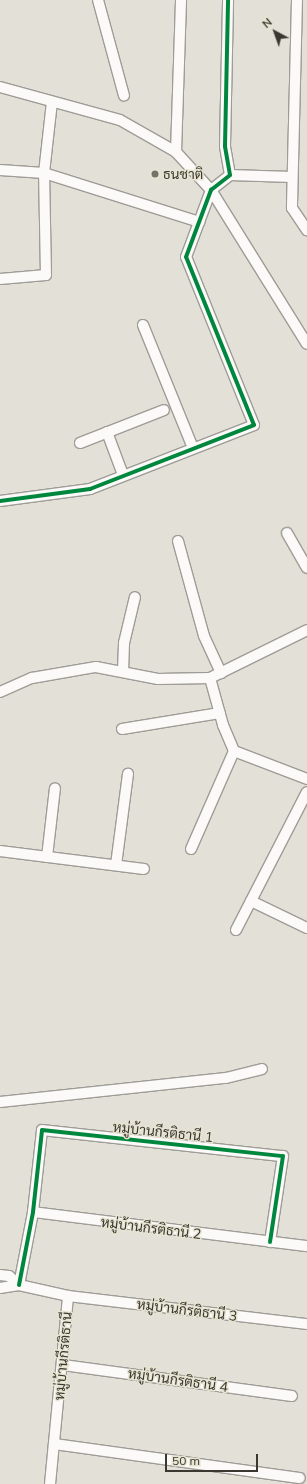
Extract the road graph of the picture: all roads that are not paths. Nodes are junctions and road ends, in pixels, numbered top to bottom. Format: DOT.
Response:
graph roads {
  1 [pos="98,0"];
  2 [pos="181,0"];
  3 [pos="228,0"];
  4 [pos="297,0"];
  5 [pos="0,87"];
  6 [pos="124,96"];
  7 [pos="52,102"];
  8 [pos="176,152"];
  9 [pos="0,170"];
  10 [pos="44,173"];
  11 [pos="230,175"];
  12 [pos="292,177"];
  13 [pos="211,190"];
  14 [pos="199,222"];
  15 [pos="307,230"];
  16 [pos="0,279"];
  17 [pos="143,325"];
  18 [pos="307,344"];
  19 [pos="164,410"];
  20 [pos="107,432"];
  21 [pos="80,443"];
  22 [pos="193,448"];
  23 [pos="123,475"];
  24 [pos="0,501"];
  25 [pos="287,533"];
  26 [pos="178,541"];
  27 [pos="307,568"];
  28 [pos="135,597"];
  29 [pos="307,630"];
  30 [pos="123,672"];
  31 [pos="221,672"];
  32 [pos="210,678"];
  33 [pos="0,692"];
  34 [pos="220,713"];
  35 [pos="122,729"];
  36 [pos="234,751"];
  37 [pos="128,774"];
  38 [pos="307,779"];
  39 [pos="55,788"];
  40 [pos="307,792"];
  41 [pos="191,849"];
  42 [pos="0,852"];
  43 [pos="47,857"];
  44 [pos="116,866"];
  45 [pos="144,869"];
  46 [pos="251,901"];
  47 [pos="307,928"];
  48 [pos="236,930"];
  49 [pos="262,1069"];
  50 [pos="0,1102"];
  51 [pos="33,1212"];
  52 [pos="270,1242"];
  53 [pos="307,1246"];
  54 [pos="0,1275"];
  55 [pos="19,1285"];
  56 [pos="0,1288"];
  57 [pos="68,1296"];
  58 [pos="307,1324"];
  59 [pos="63,1365"];
  60 [pos="292,1396"];
  61 [pos="54,1444"];
  62 [pos="300,1478"];
  63 [pos="50,1484"];
  1 -- 6 [label="street"];
  2 -- 8 [label="street"];
  3 -- 11 [label="street"];
  4 -- 12 [label="street"];
  5 -- 7 [label="street"];
  7 -- 8 [label="street"];
  7 -- 10 [label="street"];
  8 -- 13 [label="street"];
  9 -- 10 [label="street"];
  10 -- 14 [label="street"];
  10 -- 16 [label="street"];
  11 -- 12 [label="street"];
  11 -- 13 [label="street"];
  12 -- 15 [label="street"];
  13 -- 14 [label="street"];
  13 -- 18 [label="street"];
  14 -- 22 [label="street"];
  17 -- 22 [label="street"];
  19 -- 20 [label="street"];
  20 -- 21 [label="street"];
  20 -- 23 [label="street"];
  22 -- 23 [label="street"];
  23 -- 24 [label="street"];
  25 -- 27 [label="street"];
  26 -- 31 [label="street"];
  28 -- 30 [label="street"];
  29 -- 31 [label="street"];
  30 -- 32 [label="street"];
  30 -- 33 [label="street"];
  31 -- 32 [label="street"];
  32 -- 34 [label="street"];
  34 -- 35 [label="street"];
  34 -- 36 [label="street"];
  36 -- 38 [label="street"];
  36 -- 41 [label="street"];
  37 -- 44 [label="street"];
  39 -- 43 [label="street"];
  40 -- 46 [label="street"];
  42 -- 43 [label="street"];
  43 -- 44 [label="street"];
  44 -- 45 [label="street"];
  46 -- 47 [label="street"];
  46 -- 48 [label="street"];
  49 -- 50 [label="street"];
  51 -- 52 [label="street, หมู่บ้านกีรติธานี 2"];
  51 -- 52 [label="street, หมู่บ้านกีรติธานี 1"];
  51 -- 55 [label="street"];
  52 -- 53 [label="street, หมู่บ้านกีรติธานี 2"];
  54 -- 55 [label="street"];
  55 -- 56 [label="street, หมู่บ้านกีรติธานี"];
  55 -- 57 [label="street, หมู่บ้านกีรติธานี"];
  57 -- 58 [label="street, หมู่บ้านกีรติธานี 3"];
  57 -- 59 [label="street, หมู่บ้านกีรติธานี"];
  59 -- 60 [label="street, หมู่บ้านกีรติธานี 4"];
  59 -- 61 [label="street, หมู่บ้านกีรติธานี"];
  61 -- 62 [label="street"];
  61 -- 63 [label="street, หมู่บ้านกีรติธานี"];
}
